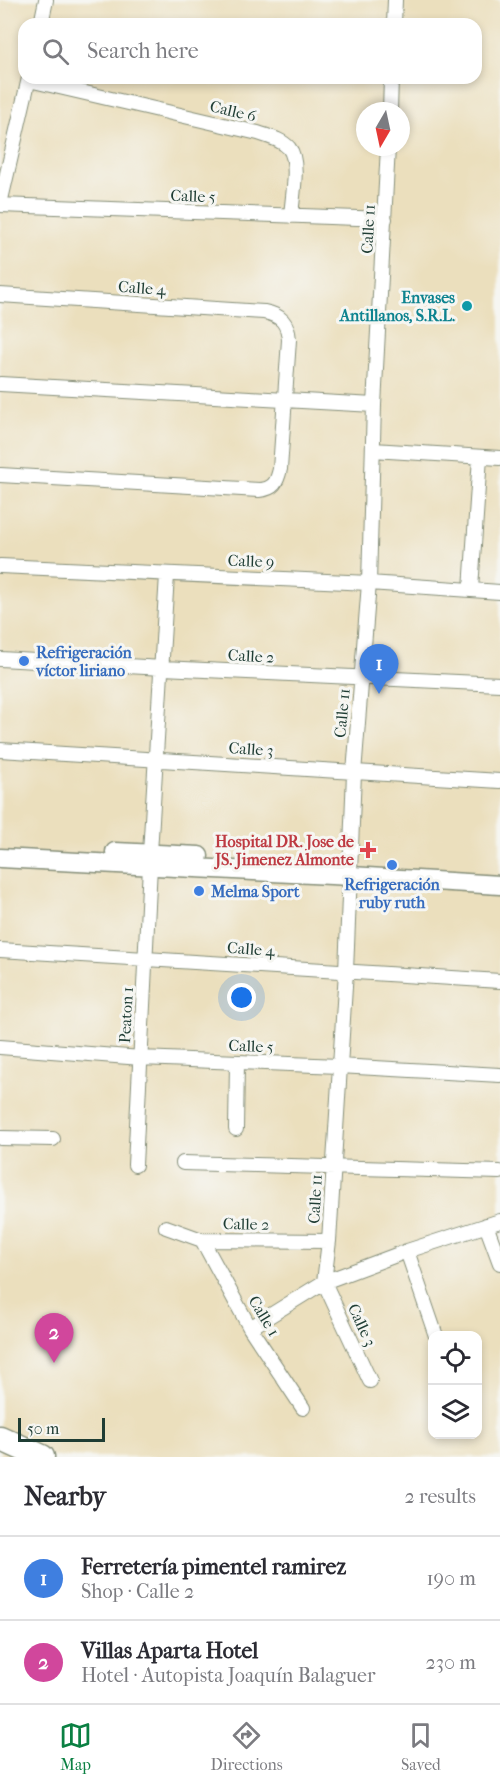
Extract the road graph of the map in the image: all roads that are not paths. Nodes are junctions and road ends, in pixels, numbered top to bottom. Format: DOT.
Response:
graph roads {
  1 [pos="46,0"];
  2 [pos="395,0"];
  3 [pos="42,18"];
  4 [pos="394,18"];
  5 [pos="28,84"];
  6 [pos="50,84"];
  7 [pos="391,84"];
  8 [pos="390,102"];
  9 [pos="388,156"];
  10 [pos="0,204"];
  11 [pos="291,216"];
  12 [pos="385,219"];
  13 [pos="0,296"];
  14 [pos="0,384"];
  15 [pos="285,400"];
  16 [pos="374,405"];
  17 [pos="372,450"];
  18 [pos="480,457"];
  19 [pos="500,458"];
  20 [pos="0,475"];
  21 [pos="0,566"];
  22 [pos="167,574"];
  23 [pos="369,582"];
  24 [pos="471,589"];
  25 [pos="500,592"];
  26 [pos="0,659"];
  27 [pos="163,668"];
  28 [pos="362,678"];
  29 [pos="500,684"];
  30 [pos="0,750"];
  31 [pos="156,759"];
  32 [pos="354,773"];
  33 [pos="500,781"];
  34 [pos="0,846"];
  35 [pos="0,858"];
  36 [pos="150,860"];
  37 [pos="351,869"];
  38 [pos="500,873"];
  39 [pos="500,885"];
  40 [pos="0,950"];
  41 [pos="145,959"];
  42 [pos="346,971"];
  43 [pos="500,981"];
  44 [pos="0,1047"];
  45 [pos="141,1058"];
  46 [pos="237,1062"];
  47 [pos="339,1066"];
  48 [pos="500,1075"];
  49 [pos="236,1129"];
  50 [pos="0,1138"];
  51 [pos="53,1139"];
  52 [pos="183,1162"];
  53 [pos="135,1165"];
  54 [pos="333,1167"];
  55 [pos="500,1172"];
  56 [pos="500,1221"];
  57 [pos="486,1225"];
  58 [pos="166,1227"];
  59 [pos="202,1240"];
  60 [pos="329,1241"];
  61 [pos="407,1251"];
  62 [pos="500,1263"];
  63 [pos="324,1282"];
  64 [pos="250,1328"];
  65 [pos="435,1331"];
  66 [pos="370,1381"];
  67 [pos="303,1408"];
  68 [pos="0,1438"];
  69 [pos="42,1457"];
  1 -- 3 [label="street"];
  2 -- 4 [label="street"];
  5 -- 10 [label="street"];
  6 -- 11 [label="street, Calle 6"];
  7 -- 8 [label="street"];
  9 -- 12 [label="street, Calle 11"];
  10 -- 11 [label="street, Calle 5"];
  11 -- 12 [label="street, Calle 5"];
  12 -- 16 [label="street, Calle 11"];
  13 -- 15 [label="street, Calle 4"];
  14 -- 15 [label="street"];
  15 -- 16 [label="street"];
  15 -- 20 [label="street"];
  16 -- 17 [label="street, Calle 11"];
  17 -- 18 [label="street"];
  17 -- 23 [label="street, Calle 11"];
  18 -- 19 [label="street"];
  18 -- 24 [label="street"];
  21 -- 22 [label="street, Calle 9"];
  22 -- 23 [label="street, Calle 9"];
  22 -- 27 [label="street, Peaton 1"];
  23 -- 24 [label="street, Calle 9"];
  23 -- 28 [label="street, Calle 11"];
  24 -- 25 [label="street, Calle 9"];
  26 -- 27 [label="street, Calle 2"];
  27 -- 28 [label="street, Calle 2"];
  27 -- 31 [label="street, Peaton 1"];
  28 -- 29 [label="street, Calle 2"];
  28 -- 32 [label="street, Calle 11"];
  30 -- 31 [label="street, Calle 3"];
  31 -- 32 [label="street, Calle 3"];
  31 -- 36 [label="street, Peaton 1"];
  32 -- 33 [label="street, Calle 3"];
  32 -- 37 [label="street, Calle 11"];
  34 -- 36 [label="main road"];
  35 -- 36 [label="main road"];
  36 -- 37 [label="main road"];
  36 -- 41 [label="street, Peaton 1"];
  37 -- 38 [label="main road"];
  37 -- 39 [label="main road"];
  37 -- 42 [label="street, Calle 11"];
  40 -- 41 [label="street, Calle 4"];
  41 -- 42 [label="street, Calle 4"];
  41 -- 45 [label="street, Peaton 1"];
  42 -- 43 [label="street, Calle 4"];
  42 -- 47 [label="street, Calle 11"];
  44 -- 45 [label="street, Calle 5"];
  45 -- 46 [label="street, Calle 5"];
  45 -- 53 [label="street, Peaton 1"];
  46 -- 47 [label="street, Calle 5"];
  46 -- 49 [label="street"];
  47 -- 48 [label="street, Calle 5"];
  47 -- 54 [label="street, Calle 11"];
  50 -- 51 [label="street"];
  52 -- 54 [label="street"];
  54 -- 55 [label="street"];
  54 -- 60 [label="street, Calle 11"];
  56 -- 57 [label="street"];
  57 -- 61 [label="street"];
  57 -- 62 [label="street"];
  58 -- 59 [label="street, Calle 2"];
  59 -- 60 [label="street, Calle 2"];
  59 -- 64 [label="street, Calle 1"];
  60 -- 63 [label="street, Calle 11"];
  61 -- 63 [label="street"];
  61 -- 65 [label="street"];
  63 -- 64 [label="street"];
  63 -- 66 [label="street, Calle 3"];
  64 -- 67 [label="street, Calle 1"];
  68 -- 69 [label="highway"];
}
